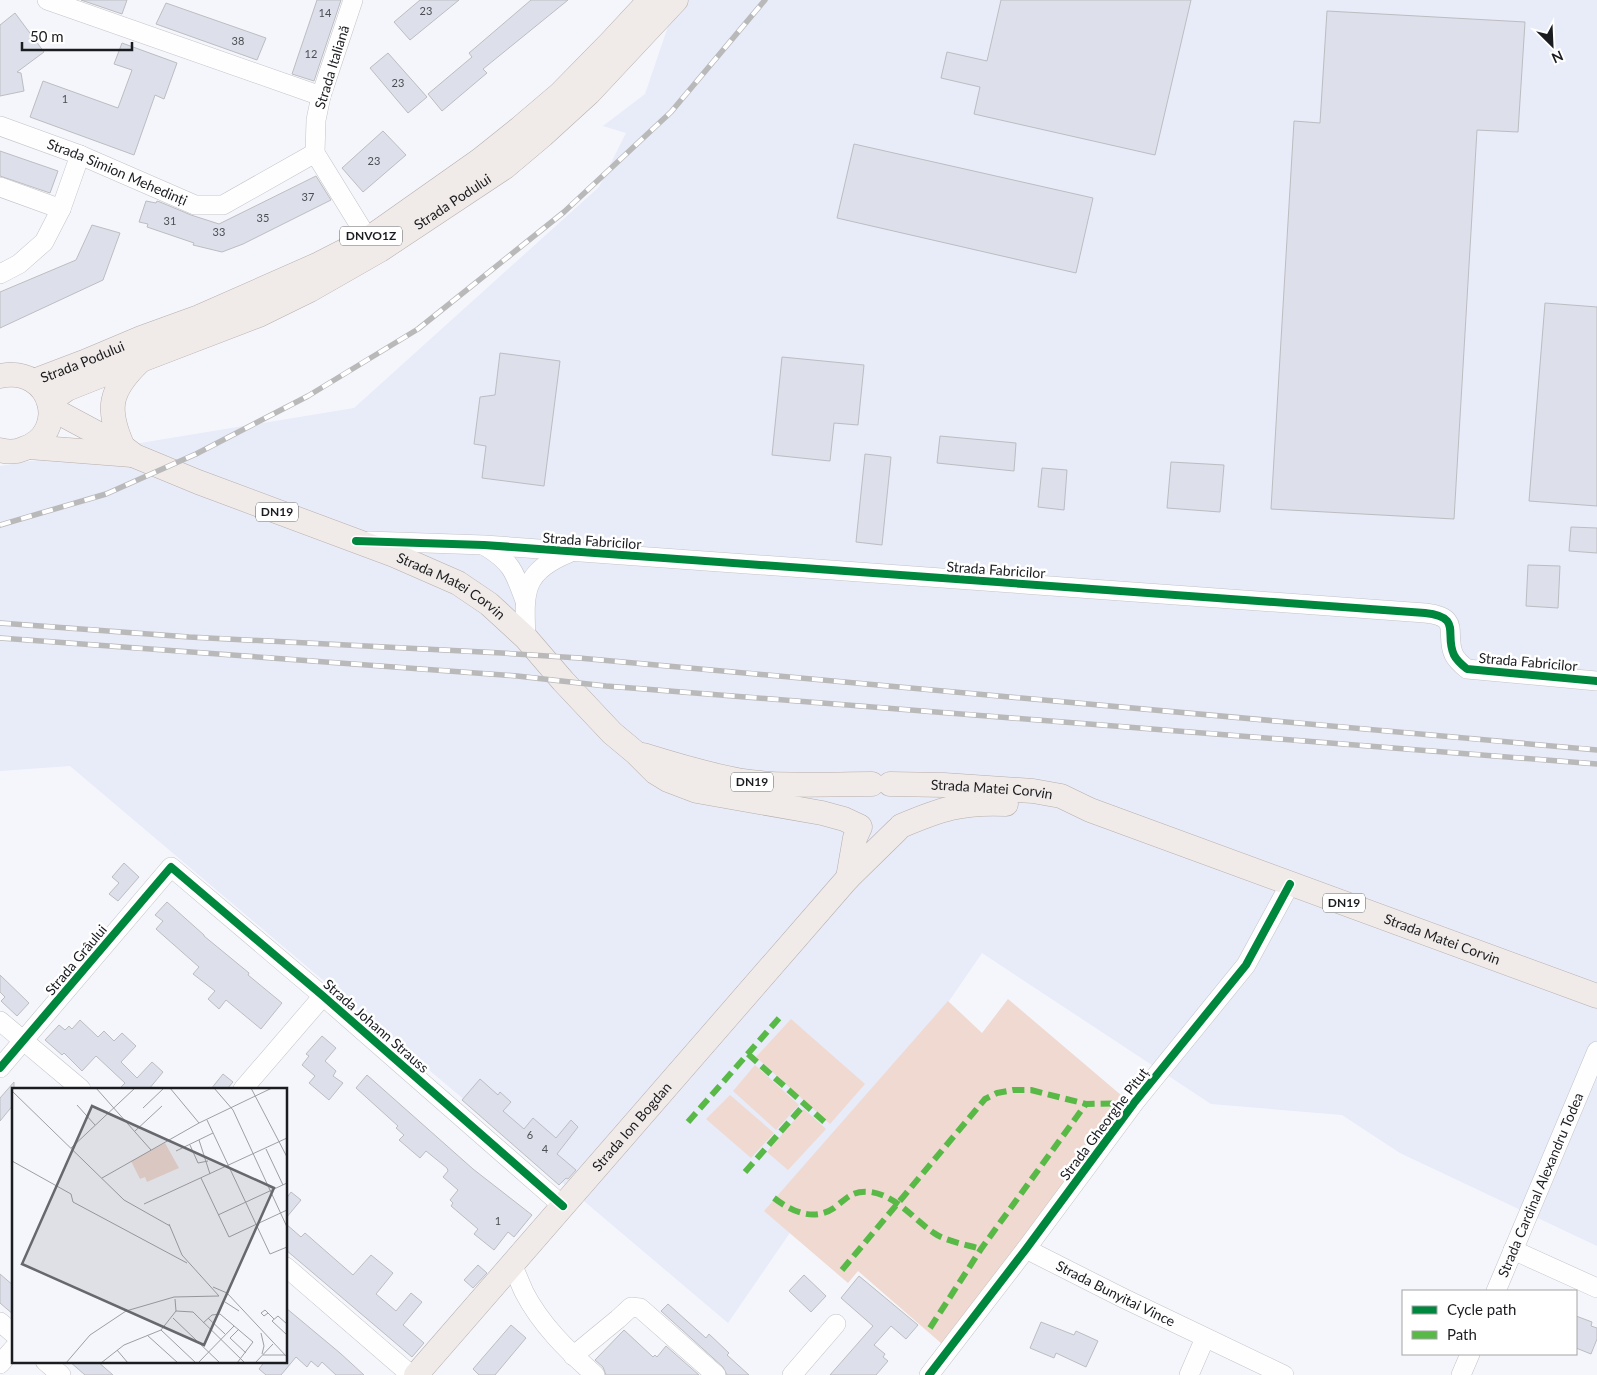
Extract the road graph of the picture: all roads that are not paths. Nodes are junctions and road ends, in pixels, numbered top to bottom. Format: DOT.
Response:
graph roads {
  1 [pos="47,0"];
  2 [pos="353,0"];
  3 [pos="650,0"];
  4 [pos="676,0"];
  5 [pos="321,96"];
  6 [pos="0,126"];
  7 [pos="315,153"];
  8 [pos="80,156"];
  9 [pos="0,187"];
  10 [pos="61,209"];
  11 [pos="368,239"];
  12 [pos="0,274"];
  13 [pos="140,361"];
  14 [pos="0,376"];
  15 [pos="34,381"];
  16 [pos="51,405"];
  17 [pos="29,447"];
  18 [pos="0,450"];
  19 [pos="129,451"];
  20 [pos="356,541"];
  21 [pos="484,545"];
  22 [pos="570,552"];
  23 [pos="525,602"];
  24 [pos="526,638"];
  25 [pos="1597,681"];
  26 [pos="636,752"];
  27 [pos="881,784"];
  28 [pos="1090,810"];
  29 [pos="859,826"];
  30 [pos="899,828"];
  31 [pos="171,867"];
  32 [pos="848,878"];
  33 [pos="1290,884"];
  34 [pos="323,996"];
  35 [pos="1597,996"];
  36 [pos="0,1021"];
  37 [pos="24,1040"];
  38 [pos="1597,1051"];
  39 [pos="0,1068"];
  40 [pos="80,1088"];
  41 [pos="244,1088"];
  42 [pos="563,1206"];
  43 [pos="1026,1249"];
  44 [pos="1513,1250"];
  45 [pos="512,1264"];
  46 [pos="288,1269"];
  47 [pos="1597,1288"];
  48 [pos="1496,1290"];
  49 [pos="0,1322"];
  50 [pos="836,1324"];
  51 [pos="12,1332"];
  52 [pos="1205,1338"];
  53 [pos="12,1350"];
  54 [pos="1470,1355"];
  55 [pos="573,1356"];
  56 [pos="46,1362"];
  57 [pos="0,1364"];
  58 [pos="61,1375"];
  59 [pos="411,1375"];
  60 [pos="416,1375"];
  61 [pos="595,1375"];
  62 [pos="716,1375"];
  63 [pos="792,1375"];
  64 [pos="930,1375"];
  65 [pos="1188,1375"];
  66 [pos="1284,1375"];
  67 [pos="1461,1375"];
  1 -- 5 [label="street"];
  2 -- 5 [label="street, Strada Italiană"];
  3 -- 11 [label="main road, Strada Podului / DNVO1Z"];
  4 -- 13 [label="main road, Strada Podului / DNVO1Z"];
  5 -- 7 [label="street, Strada Italiană"];
  6 -- 8 [label="street, Strada Simion Mehedinți"];
  7 -- 8 [label="street, Strada Simion Mehedinți"];
  7 -- 11 [label="street"];
  8 -- 10 [label="street"];
  9 -- 10 [label="street"];
  10 -- 12 [label="street"];
  11 -- 15 [label="main road, Strada Podului / DNVO1Z"];
  13 -- 16 [label="main road, Strada Podului / DNVO1Z"];
  13 -- 19 [label="main road"];
  14 -- 15 [label="main road"];
  15 -- 16 [label="main road, DN19"];
  16 -- 17 [label="main road"];
  16 -- 19 [label="main road, DN19"];
  17 -- 18 [label="main road, DN19"];
  17 -- 19 [label="main road, DN19"];
  19 -- 20 [label="main road, Strada Matei Corvin / DN19"];
  20 -- 21 [label="street, Strada Fabricilor"];
  20 -- 24 [label="main road, Strada Matei Corvin / DN19"];
  21 -- 22 [label="street, Strada Fabricilor"];
  21 -- 23 [label="street"];
  22 -- 23 [label="street, Strada Fabricilor"];
  22 -- 25 [label="street, Strada Fabricilor"];
  23 -- 24 [label="street, Strada Fabricilor"];
  24 -- 26 [label="main road, Strada Matei Corvin / DN19"];
  26 -- 27 [label="main road, Strada Matei Corvin / DN19"];
  26 -- 29 [label="main road, Strada Matei Corvin / DN19"];
  27 -- 28 [label="main road, Strada Matei Corvin / DN19"];
  27 -- 29 [label="main road"];
  27 -- 30 [label="main road"];
  28 -- 30 [label="main road, Strada Matei Corvin / DN19"];
  28 -- 33 [label="main road, Strada Matei Corvin / DN19"];
  29 -- 30 [label="main road, DN19"];
  29 -- 32 [label="main road"];
  30 -- 32 [label="main road, Strada Ion Bogdan"];
  31 -- 34 [label="street, Strada Johann Strauss"];
  31 -- 37 [label="street, Strada Grâului"];
  32 -- 42 [label="main road, Strada Ion Bogdan"];
  33 -- 35 [label="main road, Strada Matei Corvin / DN19"];
  33 -- 43 [label="street, Strada Gheorghe Pituț"];
  34 -- 41 [label="street"];
  34 -- 42 [label="street, Strada Johann Strauss"];
  36 -- 37 [label="street"];
  37 -- 39 [label="street, Strada Grâului"];
  37 -- 40 [label="street"];
  38 -- 44 [label="street, Strada Cardinal Alexandru Todea"];
  42 -- 45 [label="main road, Strada Ion Bogdan"];
  43 -- 52 [label="street, Strada Bunyitai Vince"];
  43 -- 64 [label="street, Strada Gheorghe Pituț"];
  44 -- 47 [label="street"];
  44 -- 48 [label="street, Strada Cardinal Alexandru Todea"];
  45 -- 55 [label="street"];
  45 -- 60 [label="main road, Strada Ion Bogdan"];
  46 -- 59 [label="street"];
  49 -- 51 [label="street"];
  50 -- 63 [label="street"];
  52 -- 65 [label="street"];
  52 -- 66 [label="street, Strada Bunyitai Vince"];
  53 -- 57 [label="street"];
  54 -- 67 [label="street"];
  55 -- 61 [label="street"];
  55 -- 62 [label="street"];
  56 -- 58 [label="street"];
}
